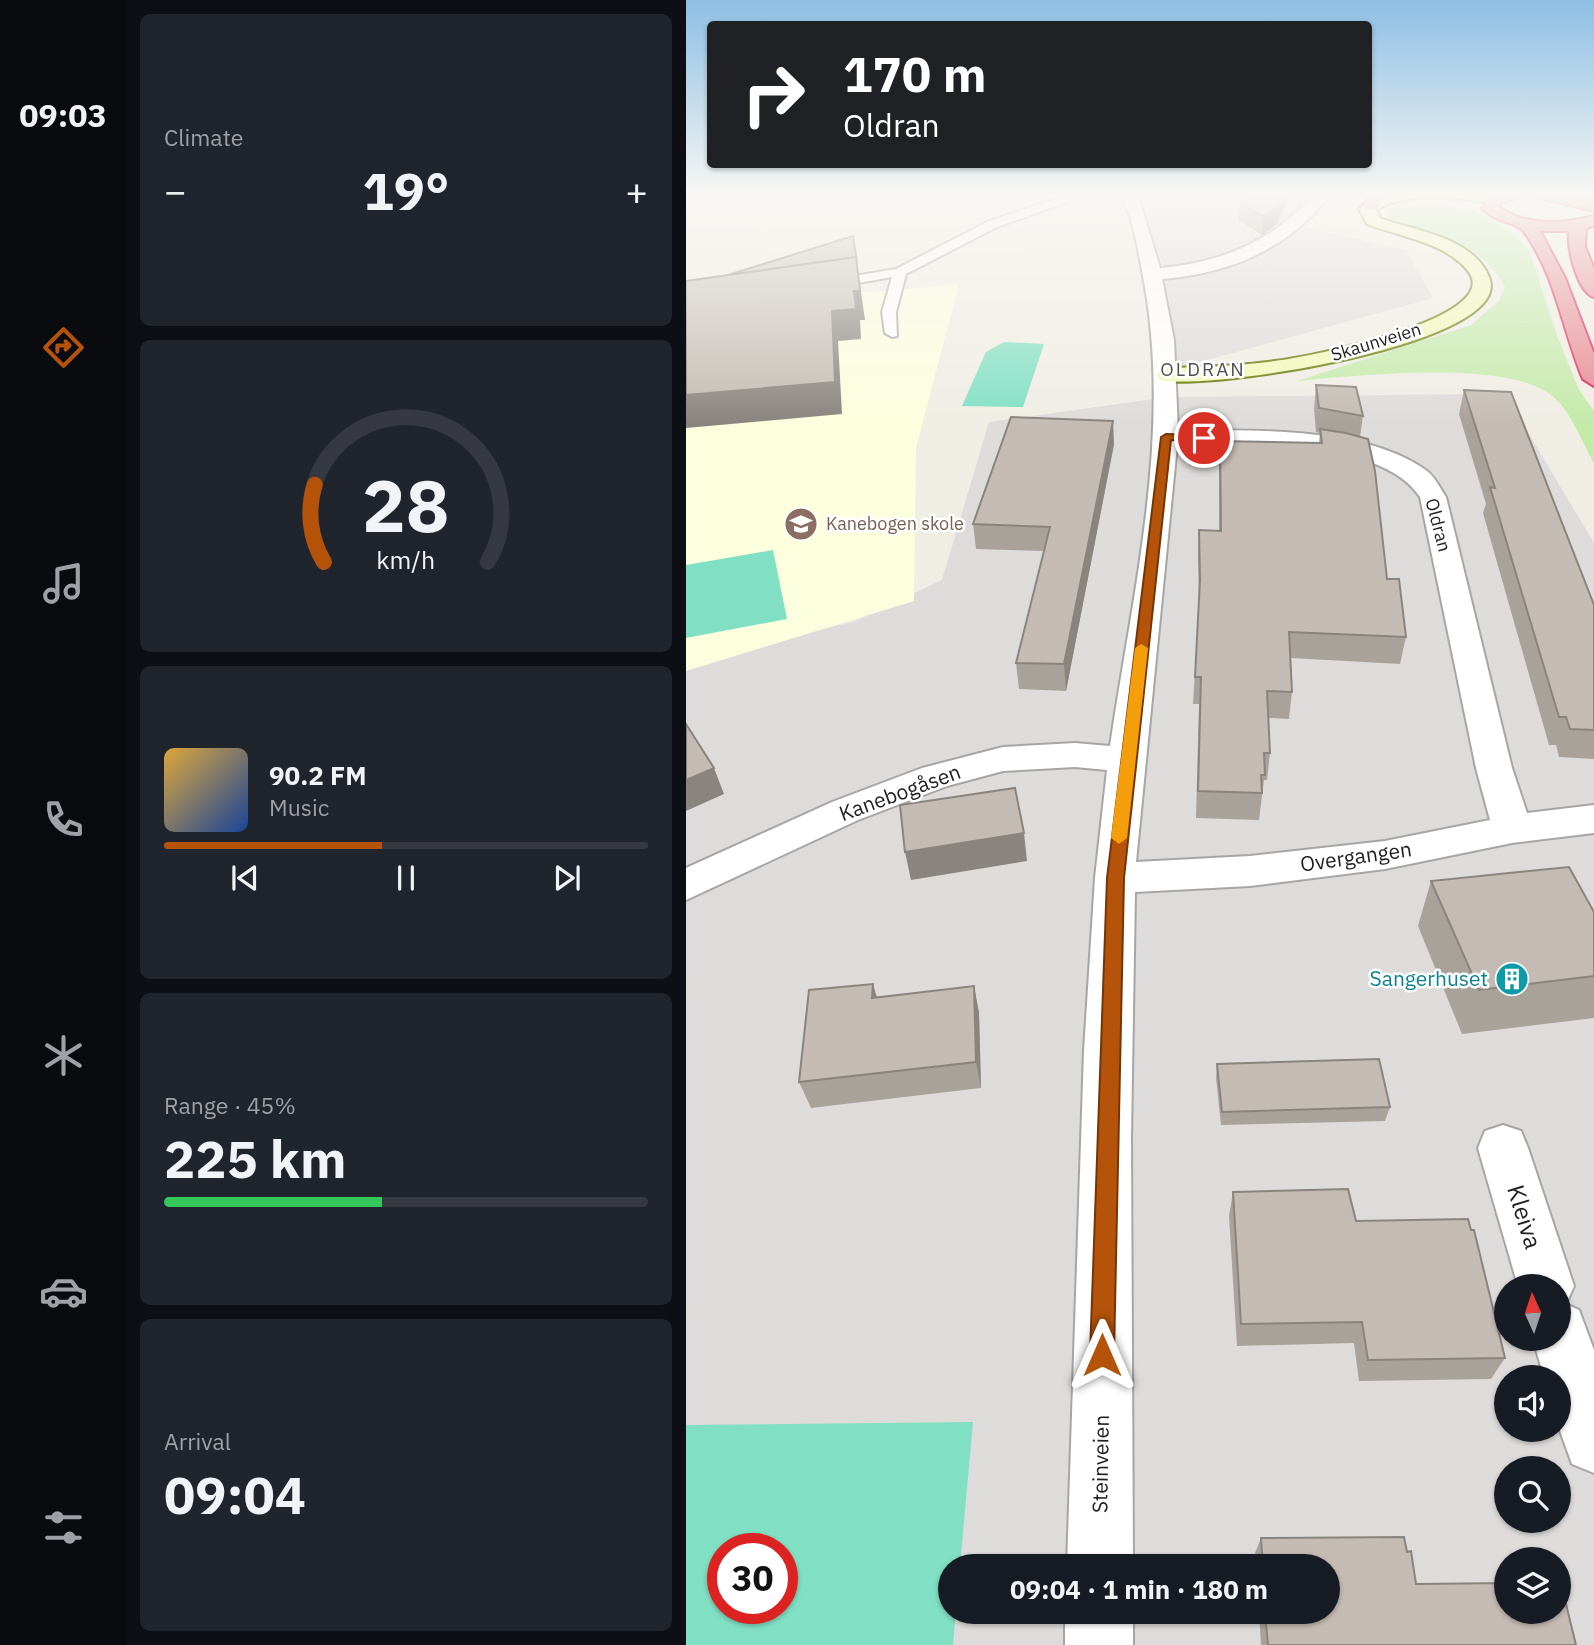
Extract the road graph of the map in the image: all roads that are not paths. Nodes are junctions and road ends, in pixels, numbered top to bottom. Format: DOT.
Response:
graph roads {
  1 [pos="1152,271"];
  2 [pos="1197,271"];
  3 [pos="1477,271"];
  4 [pos="1552,271"];
  5 [pos="1586,271"];
  6 [pos="900,272"];
  7 [pos="1153,274"];
  8 [pos="804,288"];
  9 [pos="1594,291"];
  10 [pos="892,333"];
  11 [pos="1168,375"];
  12 [pos="1594,379"];
  13 [pos="1166,437"];
  14 [pos="1127,760"];
  15 [pos="1594,819"];
  16 [pos="1512,828"];
  17 [pos="1115,878"];
  18 [pos="686,885"];
  19 [pos="1503,1148"];
  20 [pos="1542,1274"];
  21 [pos="1566,1351"];
  22 [pos="1594,1442"];
  23 [pos="1100,1554"];
  24 [pos="1099,1624"];
  25 [pos="1099,1645"];
  1 -- 7 [label="street, Steinveien"];
  2 -- 7 [label="street"];
  3 -- 11 [label="street, Skaunveien"];
  4 -- 12 [label="highway"];
  5 -- 9 [label="highway"];
  6 -- 8 [label="lane"];
  6 -- 10 [label="lane"];
  7 -- 11 [label="street, Steinveien"];
  11 -- 13 [label="street, Steinveien"];
  13 -- 14 [label="street, Steinveien"];
  13 -- 16 [label="street, Oldran"];
  14 -- 17 [label="street, Steinveien"];
  14 -- 18 [label="street, Kanebogåsen"];
  15 -- 16 [label="street, Overgangen"];
  16 -- 17 [label="street, Overgangen"];
  17 -- 23 [label="street, Steinveien"];
  19 -- 20 [label="street, Kleiva"];
  21 -- 22 [label="street"];
  24 -- 25 [label="street"];
}
